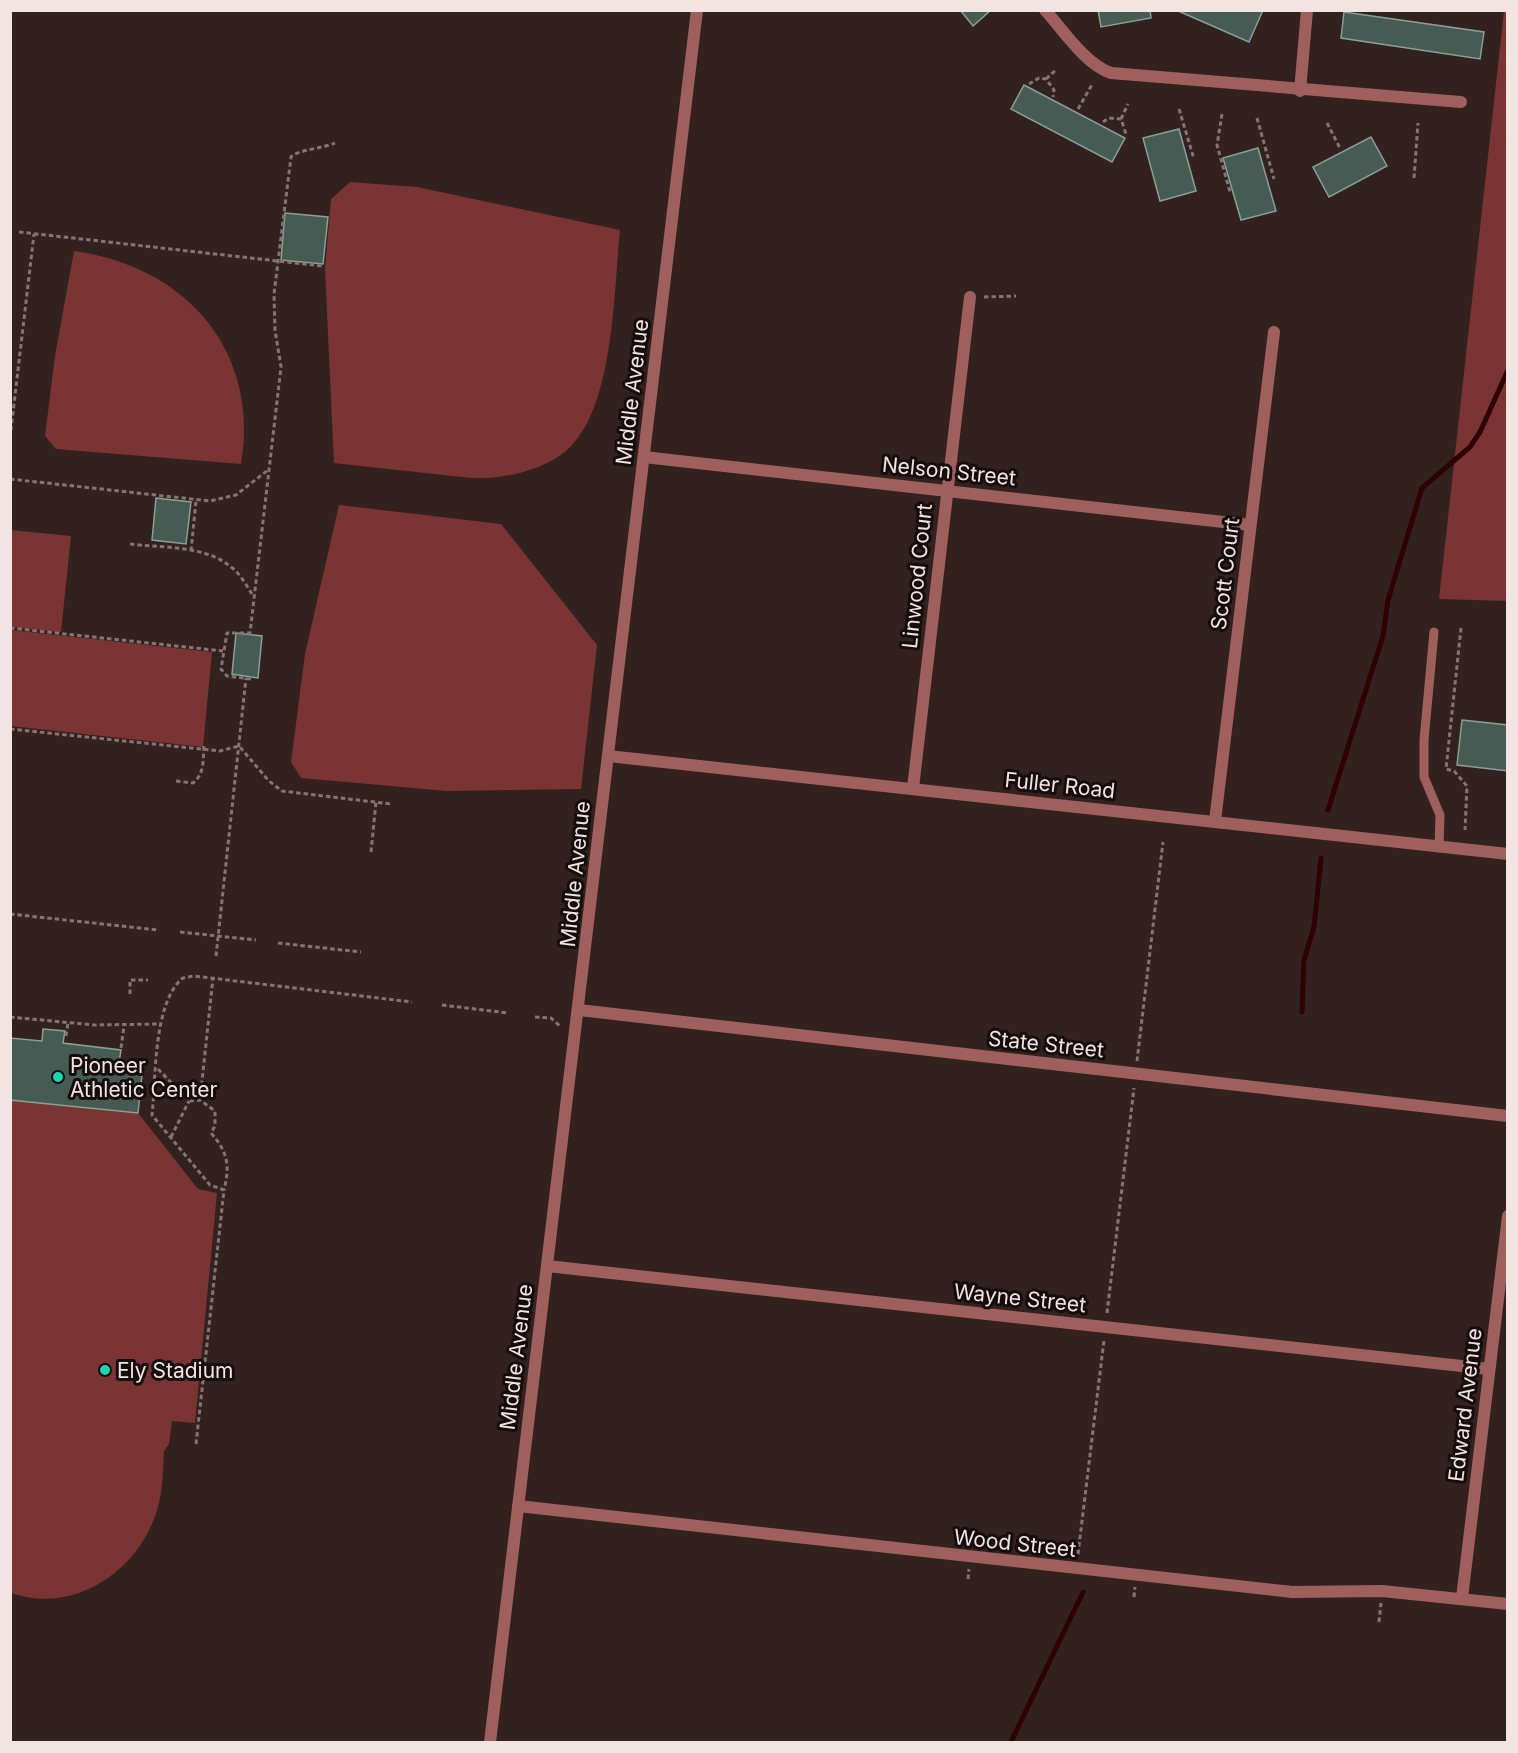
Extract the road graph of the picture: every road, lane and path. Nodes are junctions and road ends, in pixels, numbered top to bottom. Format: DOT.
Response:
graph roads {
  1 [pos="698,10"];
  2 [pos="1045,10"];
  3 [pos="1306,10"];
  4 [pos="1056,69"];
  5 [pos="1046,79"];
  6 [pos="1093,83"];
  7 [pos="1029,84"];
  8 [pos="1300,91"];
  9 [pos="1053,97"];
  10 [pos="1461,102"];
  11 [pos="1128,104"];
  12 [pos="1078,109"];
  13 [pos="1179,109"];
  14 [pos="1222,114"];
  15 [pos="1257,118"];
  16 [pos="1121,119"];
  17 [pos="1103,122"];
  18 [pos="1327,123"];
  19 [pos="1418,123"];
  20 [pos="1126,134"];
  21 [pos="335,143"];
  22 [pos="1340,148"];
  23 [pos="1194,159"];
  24 [pos="1414,178"];
  25 [pos="1274,179"];
  26 [pos="1230,192"];
  27 [pos="19,232"];
  28 [pos="34,234"];
  29 [pos="279,262"];
  30 [pos="322,266"];
  31 [pos="1016,296"];
  32 [pos="970,297"];
  33 [pos="1274,332"];
  34 [pos="10,438"];
  35 [pos="644,457"];
  36 [pos="269,469"];
  37 [pos="10,478"];
  38 [pos="947,490"];
  39 [pos="196,501"];
  40 [pos="1251,525"];
  41 [pos="130,544"];
  42 [pos="190,551"];
  43 [pos="254,598"];
  44 [pos="10,628"];
  45 [pos="1461,628"];
  46 [pos="1434,632"];
  47 [pos="223,651"];
  48 [pos="10,729"];
  49 [pos="204,744"];
  50 [pos="239,746"];
  51 [pos="204,750"];
  52 [pos="608,756"];
  53 [pos="176,781"];
  54 [pos="913,788"];
  55 [pos="376,802"];
  56 [pos="391,804"];
  57 [pos="1215,821"];
  58 [pos="1465,830"];
  59 [pos="1163,842"];
  60 [pos="1438,848"];
  61 [pos="371,852"];
  62 [pos="1508,854"];
  63 [pos="10,914"];
  64 [pos="158,930"];
  65 [pos="180,932"];
  66 [pos="218,936"];
  67 [pos="256,940"];
  68 [pos="278,943"];
  69 [pos="361,952"];
  70 [pos="216,957"];
  71 [pos="213,978"];
  72 [pos="148,980"];
  73 [pos="130,994"];
  74 [pos="412,1002"];
  75 [pos="442,1005"];
  76 [pos="579,1010"];
  77 [pos="508,1013"];
  78 [pos="10,1017"];
  79 [pos="535,1017"];
  80 [pos="68,1023"];
  81 [pos="160,1024"];
  82 [pos="124,1026"];
  83 [pos="562,1033"];
  84 [pos="66,1036"];
  85 [pos="121,1048"];
  86 [pos="1137,1063"];
  87 [pos="158,1068"];
  88 [pos="1134,1086"];
  89 [pos="200,1100"];
  90 [pos="189,1101"];
  91 [pos="1508,1116"];
  92 [pos="171,1138"];
  93 [pos="224,1190"];
  94 [pos="1508,1216"];
  95 [pos="547,1266"];
  96 [pos="1107,1316"];
  97 [pos="1104,1339"];
  98 [pos="1489,1369"];
  99 [pos="196,1444"];
  100 [pos="518,1506"];
  101 [pos="1078,1557"];
  102 [pos="1462,1598"];
  103 [pos="1508,1604"];
  104 [pos="490,1743"];
  1 -- 35 [label="street, Middle Avenue"];
  2 -- 8 [label="street"];
  3 -- 8 [label="street"];
  4 -- 5 [label="path"];
  5 -- 7 [label="path"];
  5 -- 9 [label="path"];
  6 -- 12 [label="path"];
  8 -- 10 [label="street"];
  11 -- 16 [label="path"];
  13 -- 23 [label="path"];
  14 -- 26 [label="path"];
  15 -- 25 [label="path"];
  16 -- 17 [label="path"];
  16 -- 20 [label="path"];
  18 -- 22 [label="path"];
  19 -- 24 [label="path"];
  21 -- 29 [label="path"];
  27 -- 28 [label="path"];
  28 -- 29 [label="path"];
  28 -- 34 [label="path"];
  29 -- 30 [label="path"];
  29 -- 36 [label="path"];
  31 -- 32 [label="path"];
  32 -- 38 [label="street, Linwood Court"];
  33 -- 40 [label="street, Scott Court"];
  35 -- 38 [label="street, Nelson Street"];
  35 -- 52 [label="street, Middle Avenue"];
  36 -- 39 [label="path"];
  36 -- 43 [label="path"];
  37 -- 39 [label="path"];
  38 -- 40 [label="street, Nelson Street"];
  38 -- 54 [label="street, Linwood Court"];
  39 -- 42 [label="path"];
  40 -- 57 [label="street, Scott Court"];
  41 -- 42 [label="path"];
  42 -- 43 [label="path"];
  43 -- 47 [label="path"];
  44 -- 47 [label="path"];
  45 -- 58 [label="path"];
  46 -- 60 [label="lane"];
  47 -- 50 [label="path"];
  48 -- 51 [label="path"];
  49 -- 51 [label="path"];
  50 -- 51 [label="path"];
  50 -- 55 [label="path"];
  50 -- 66 [label="path"];
  51 -- 53 [label="path"];
  52 -- 54 [label="street, Fuller Road"];
  52 -- 76 [label="street, Middle Avenue"];
  54 -- 57 [label="street, Fuller Road"];
  55 -- 56 [label="path"];
  55 -- 61 [label="path"];
  57 -- 60 [label="street, Fuller Road"];
  59 -- 86 [label="path"];
  60 -- 62 [label="street, Fuller Road"];
  63 -- 64 [label="path"];
  65 -- 66 [label="path"];
  66 -- 67 [label="path"];
  66 -- 70 [label="path"];
  68 -- 69 [label="path"];
  71 -- 74 [label="path"];
  71 -- 87 [label="path"];
  71 -- 89 [label="path"];
  72 -- 73 [label="path"];
  75 -- 77 [label="path"];
  76 -- 91 [label="street, State Street"];
  76 -- 95 [label="street, Middle Avenue"];
  78 -- 80 [label="path"];
  79 -- 83 [label="path"];
  80 -- 82 [label="path"];
  80 -- 84 [label="path"];
  81 -- 82 [label="path"];
  82 -- 85 [label="path"];
  87 -- 90 [label="path"];
  87 -- 92 [label="path"];
  88 -- 96 [label="path"];
  89 -- 90 [label="path"];
  89 -- 93 [label="path"];
  90 -- 92 [label="path"];
  92 -- 93 [label="path"];
  93 -- 99 [label="path"];
  94 -- 98 [label="street, Edward Avenue"];
  95 -- 98 [label="street, Wayne Street"];
  95 -- 100 [label="street, Middle Avenue"];
  97 -- 101 [label="path"];
  98 -- 102 [label="street, Edward Avenue"];
  100 -- 102 [label="street, Wood Street"];
  100 -- 104 [label="street, Middle Avenue"];
  102 -- 103 [label="street, Wood Street"];
}
